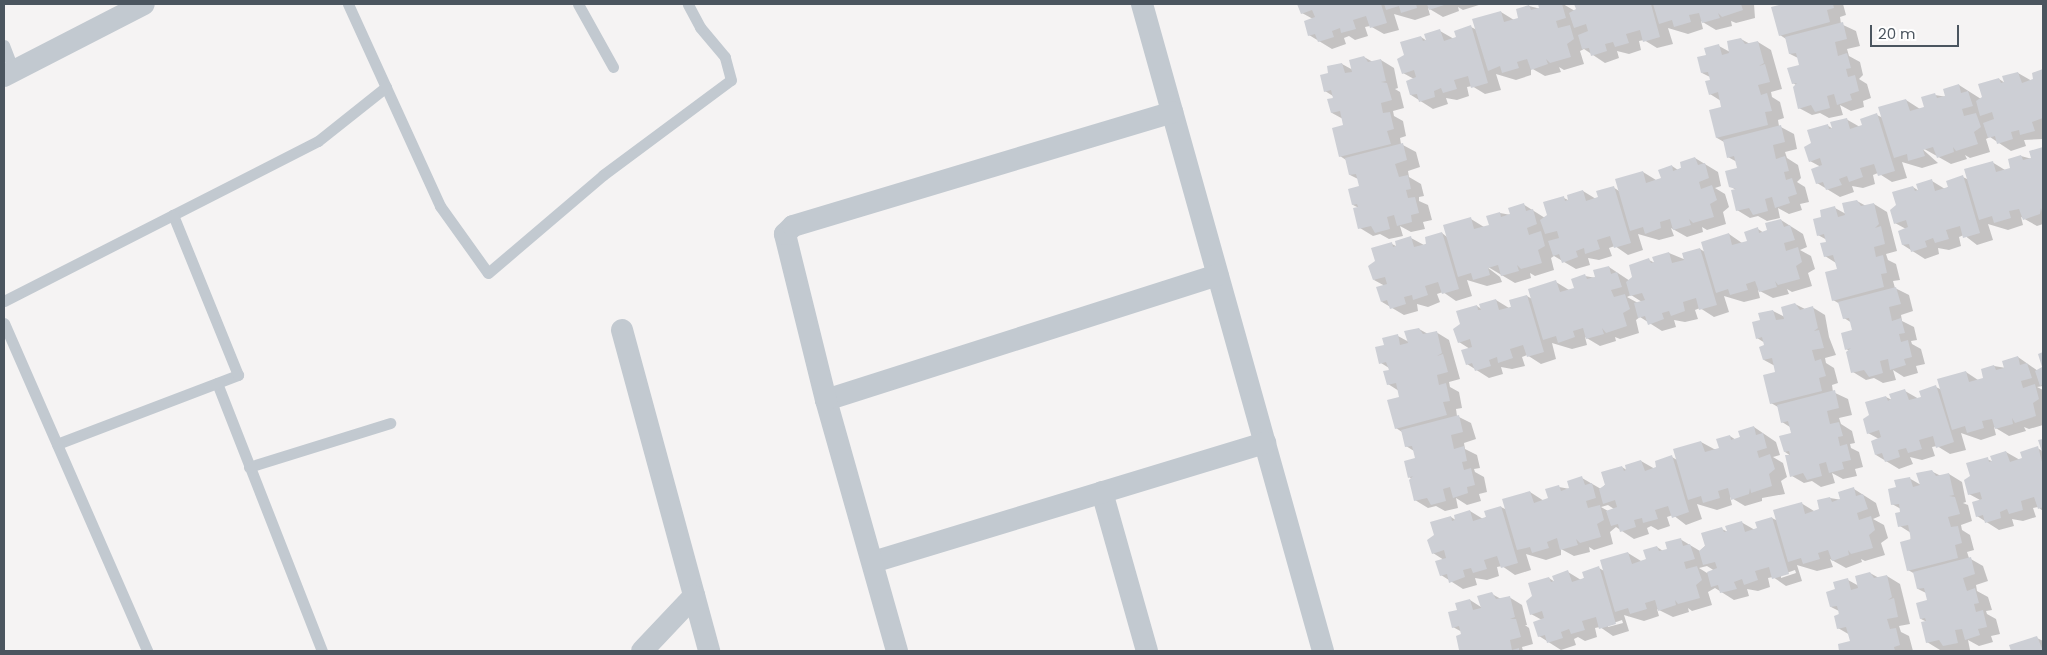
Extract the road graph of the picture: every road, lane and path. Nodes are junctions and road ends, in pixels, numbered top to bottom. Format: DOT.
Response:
graph roads {
  1 [pos="144,4"];
  2 [pos="348,4"];
  3 [pos="578,4"];
  4 [pos="688,4"];
  5 [pos="1142,4"];
  6 [pos="4,45"];
  7 [pos="613,67"];
  8 [pos="9,73"];
  9 [pos="386,87"];
  10 [pos="1172,112"];
  11 [pos="173,215"];
  12 [pos="1218,274"];
  13 [pos="4,301"];
  14 [pos="4,323"];
  15 [pos="622,330"];
  16 [pos="216,383"];
  17 [pos="826,400"];
  18 [pos="390,423"];
  19 [pos="1265,443"];
  20 [pos="57,444"];
  21 [pos="249,467"];
  22 [pos="1102,492"];
  23 [pos="873,562"];
  24 [pos="694,596"];
  25 [pos="147,651"];
  26 [pos="322,651"];
  27 [pos="642,651"];
  28 [pos="709,651"];
  29 [pos="897,651"];
  30 [pos="1147,651"];
  31 [pos="1323,651"];
  1 -- 8 [label="street"];
  2 -- 9 [label="lane"];
  3 -- 7 [label="lane"];
  4 -- 9 [label="lane"];
  5 -- 10 [label="street"];
  6 -- 8 [label="lane"];
  9 -- 11 [label="lane"];
  10 -- 12 [label="street"];
  10 -- 17 [label="street"];
  11 -- 13 [label="lane"];
  11 -- 16 [label="lane"];
  12 -- 17 [label="street"];
  12 -- 19 [label="street"];
  14 -- 20 [label="lane"];
  15 -- 24 [label="street"];
  16 -- 20 [label="lane"];
  16 -- 21 [label="lane"];
  17 -- 23 [label="street"];
  18 -- 21 [label="lane"];
  19 -- 22 [label="street"];
  19 -- 31 [label="street"];
  20 -- 25 [label="lane"];
  21 -- 26 [label="lane"];
  22 -- 23 [label="street"];
  22 -- 30 [label="street"];
  23 -- 29 [label="street"];
  24 -- 27 [label="street"];
  24 -- 28 [label="street"];
}
